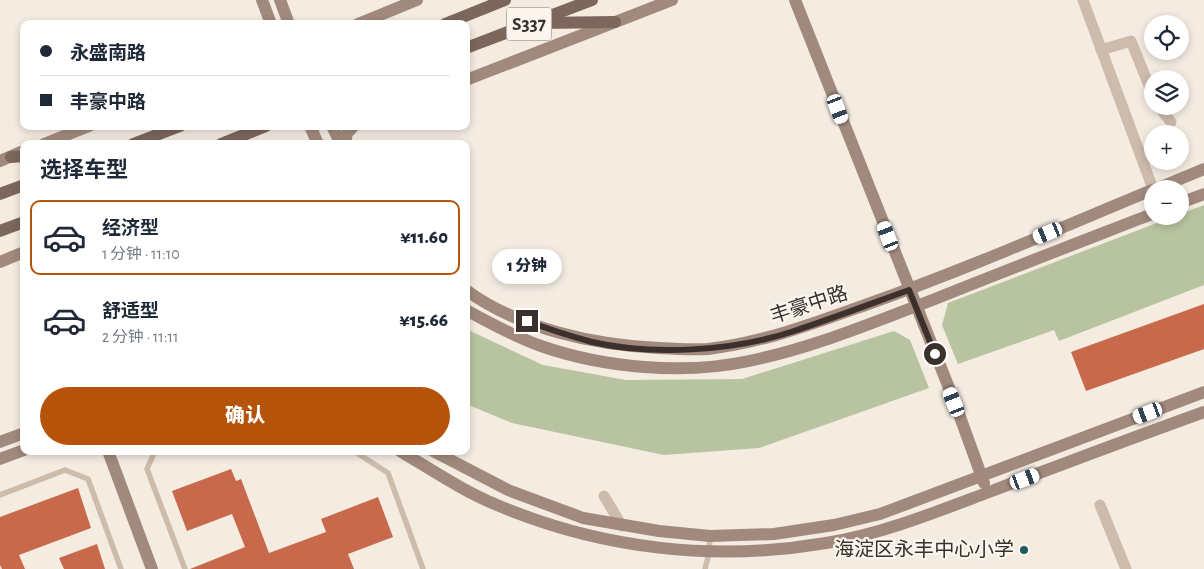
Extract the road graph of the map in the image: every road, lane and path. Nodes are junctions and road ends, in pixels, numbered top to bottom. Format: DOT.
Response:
graph roads {
  1 [pos="262,0"];
  2 [pos="280,0"];
  3 [pos="418,0"];
  4 [pos="505,0"];
  5 [pos="592,0"];
  6 [pos="672,0"];
  7 [pos="795,0"];
  8 [pos="1082,0"];
  9 [pos="270,20"];
  10 [pos="288,20"];
  11 [pos="368,20"];
  12 [pos="454,20"];
  13 [pos="615,22"];
  14 [pos="533,23"];
  15 [pos="470,47"];
  16 [pos="1101,50"];
  17 [pos="1144,73"];
  18 [pos="470,78"];
  19 [pos="1165,115"];
  20 [pos="1171,122"];
  21 [pos="79,130"];
  22 [pos="170,130"];
  23 [pos="256,130"];
  24 [pos="54,140"];
  25 [pos="143,140"];
  26 [pos="231,140"];
  27 [pos="20,153"];
  28 [pos="7,157"];
  29 [pos="1204,170"];
  30 [pos="1151,180"];
  31 [pos="1178,180"];
  32 [pos="20,186"];
  33 [pos="1144,193"];
  34 [pos="0,194"];
  35 [pos="1204,194"];
  36 [pos="1189,200"];
  37 [pos="1144,217"];
  38 [pos="20,224"];
  39 [pos="0,231"];
  40 [pos="20,254"];
  41 [pos="0,262"];
  42 [pos="909,290"];
  43 [pos="470,292"];
  44 [pos="916,306"];
  45 [pos="470,312"];
  46 [pos="1204,392"];
  47 [pos="1204,412"];
  48 [pos="20,434"];
  49 [pos="0,442"];
  50 [pos="20,452"];
  51 [pos="109,455"];
  52 [pos="153,455"];
  53 [pos="360,455"];
  54 [pos="407,455"];
  55 [pos="441,455"];
  56 [pos="0,460"];
  57 [pos="981,476"];
  58 [pos="988,493"];
  59 [pos="0,495"];
  60 [pos="604,496"];
  61 [pos="1100,505"];
  62 [pos="622,526"];
  63 [pos="710,536"];
  64 [pos="709,553"];
  65 [pos="121,569"];
  66 [pos="152,569"];
  67 [pos="185,569"];
  68 [pos="423,569"];
  69 [pos="705,569"];
  70 [pos="1126,569"];
  1 -- 9 [label="street"];
  2 -- 10 [label="street"];
  3 -- 11 [label="street"];
  4 -- 12 [label="main road, S337"];
  5 -- 14 [label="main road, S337"];
  6 -- 13 [label="street"];
  7 -- 42 [label="street"];
  8 -- 16 [label="street"];
  13 -- 14 [label="main road"];
  13 -- 18 [label="street"];
  14 -- 15 [label="main road, S337"];
  16 -- 17 [label="street"];
  16 -- 30 [label="street"];
  19 -- 20 [label="street"];
  21 -- 24 [label="street"];
  22 -- 25 [label="main road"];
  23 -- 26 [label="main road"];
  27 -- 28 [label="street"];
  29 -- 31 [label="street, 丰豪中路"];
  32 -- 34 [label="main road"];
  33 -- 42 [label="street, 丰豪中路"];
  35 -- 36 [label="street"];
  37 -- 44 [label="street, 丰豪中路"];
  38 -- 39 [label="main road"];
  40 -- 41 [label="street"];
  42 -- 43 [label="street, 丰豪中路"];
  42 -- 44 [label="street"];
  44 -- 45 [label="street, 丰豪中路"];
  44 -- 57 [label="street"];
  46 -- 57 [label="street"];
  47 -- 58 [label="street"];
  48 -- 49 [label="street"];
  50 -- 56 [label="street"];
  51 -- 66 [label="street"];
  52 -- 67 [label="lane"];
  53 -- 68 [label="lane"];
  54 -- 64 [label="street"];
  55 -- 62 [label="street"];
  57 -- 58 [label="street"];
  57 -- 63 [label="street"];
  58 -- 64 [label="street"];
  59 -- 65 [label="lane"];
  60 -- 62 [label="street"];
  61 -- 70 [label="street"];
  62 -- 63 [label="street"];
  63 -- 64 [label="lane"];
  64 -- 69 [label="lane"];
}
